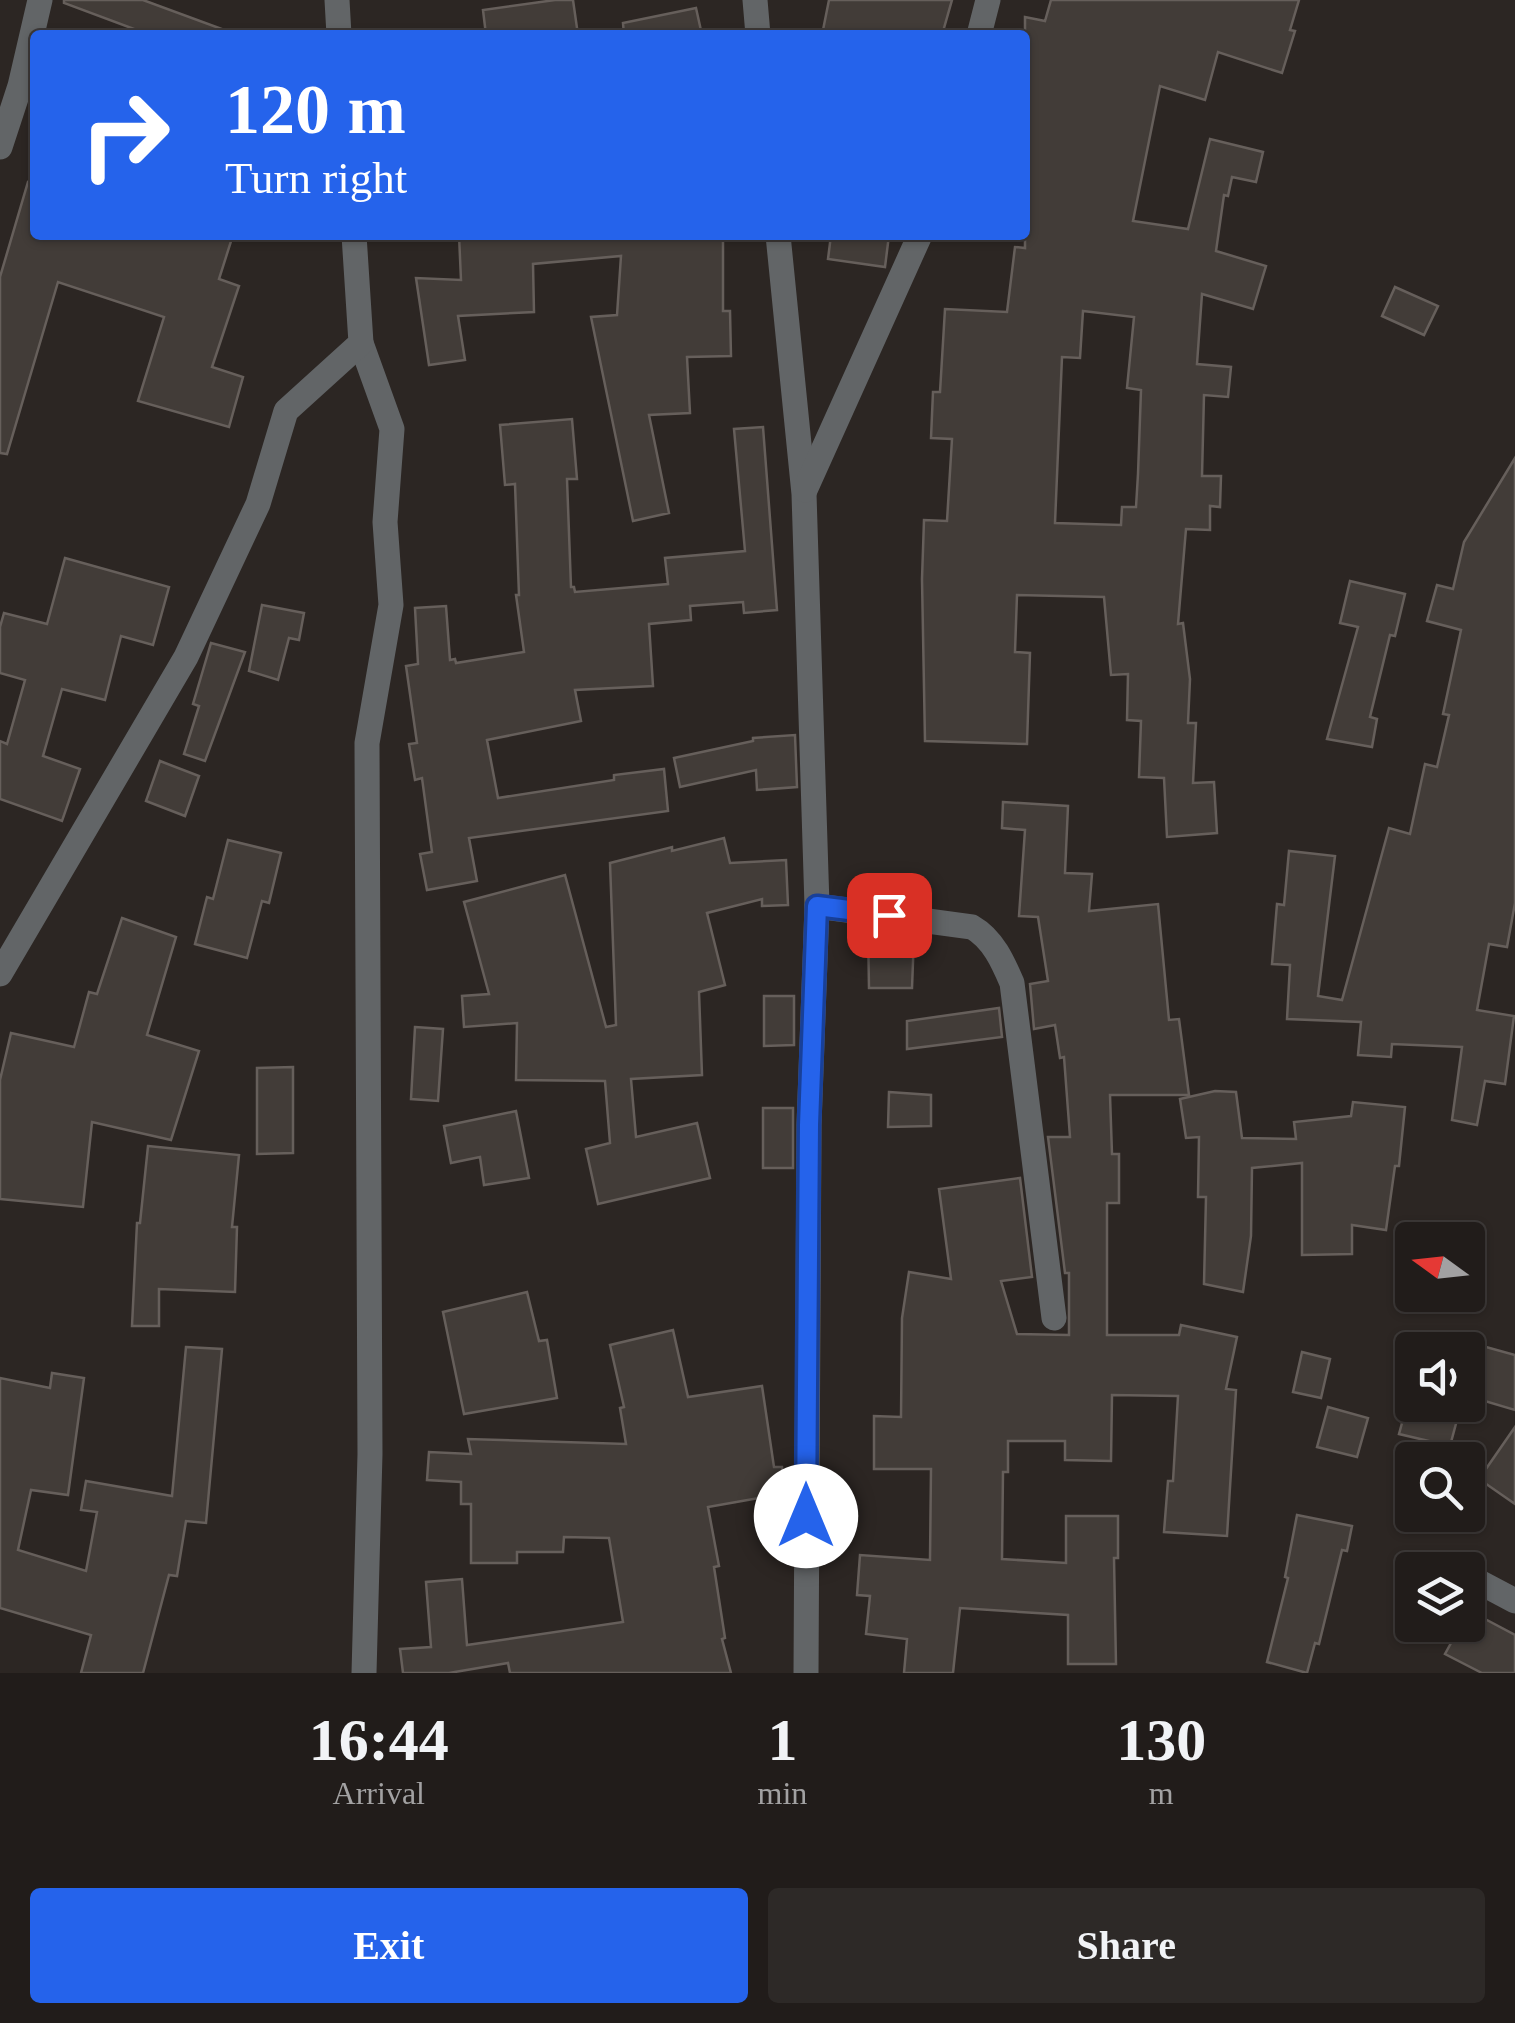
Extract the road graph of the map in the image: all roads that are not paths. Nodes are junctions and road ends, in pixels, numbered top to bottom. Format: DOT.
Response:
graph roads {
  1 [pos="40,0"];
  2 [pos="337,0"];
  3 [pos="755,0"];
  4 [pos="988,0"];
  5 [pos="33,30"];
  6 [pos="339,30"];
  7 [pos="758,30"];
  8 [pos="980,30"];
  9 [pos="30,43"];
  10 [pos="0,147"];
  11 [pos="354,240"];
  12 [pos="779,240"];
  13 [pos="918,240"];
  14 [pos="361,344"];
  15 [pos="804,494"];
  16 [pos="817,906"];
  17 [pos="0,974"];
  18 [pos="1054,1318"];
  19 [pos="1485,1585"];
  20 [pos="1515,1600"];
  21 [pos="364,1673"];
  22 [pos="806,1673"];
  1 -- 5 [label="street"];
  2 -- 6 [label="street"];
  3 -- 7 [label="street"];
  4 -- 8 [label="street"];
  9 -- 10 [label="street"];
  11 -- 14 [label="street"];
  12 -- 15 [label="street"];
  13 -- 15 [label="street"];
  14 -- 17 [label="street"];
  14 -- 21 [label="street"];
  15 -- 16 [label="street"];
  16 -- 18 [label="street"];
  16 -- 22 [label="street"];
  19 -- 20 [label="street"];
}
